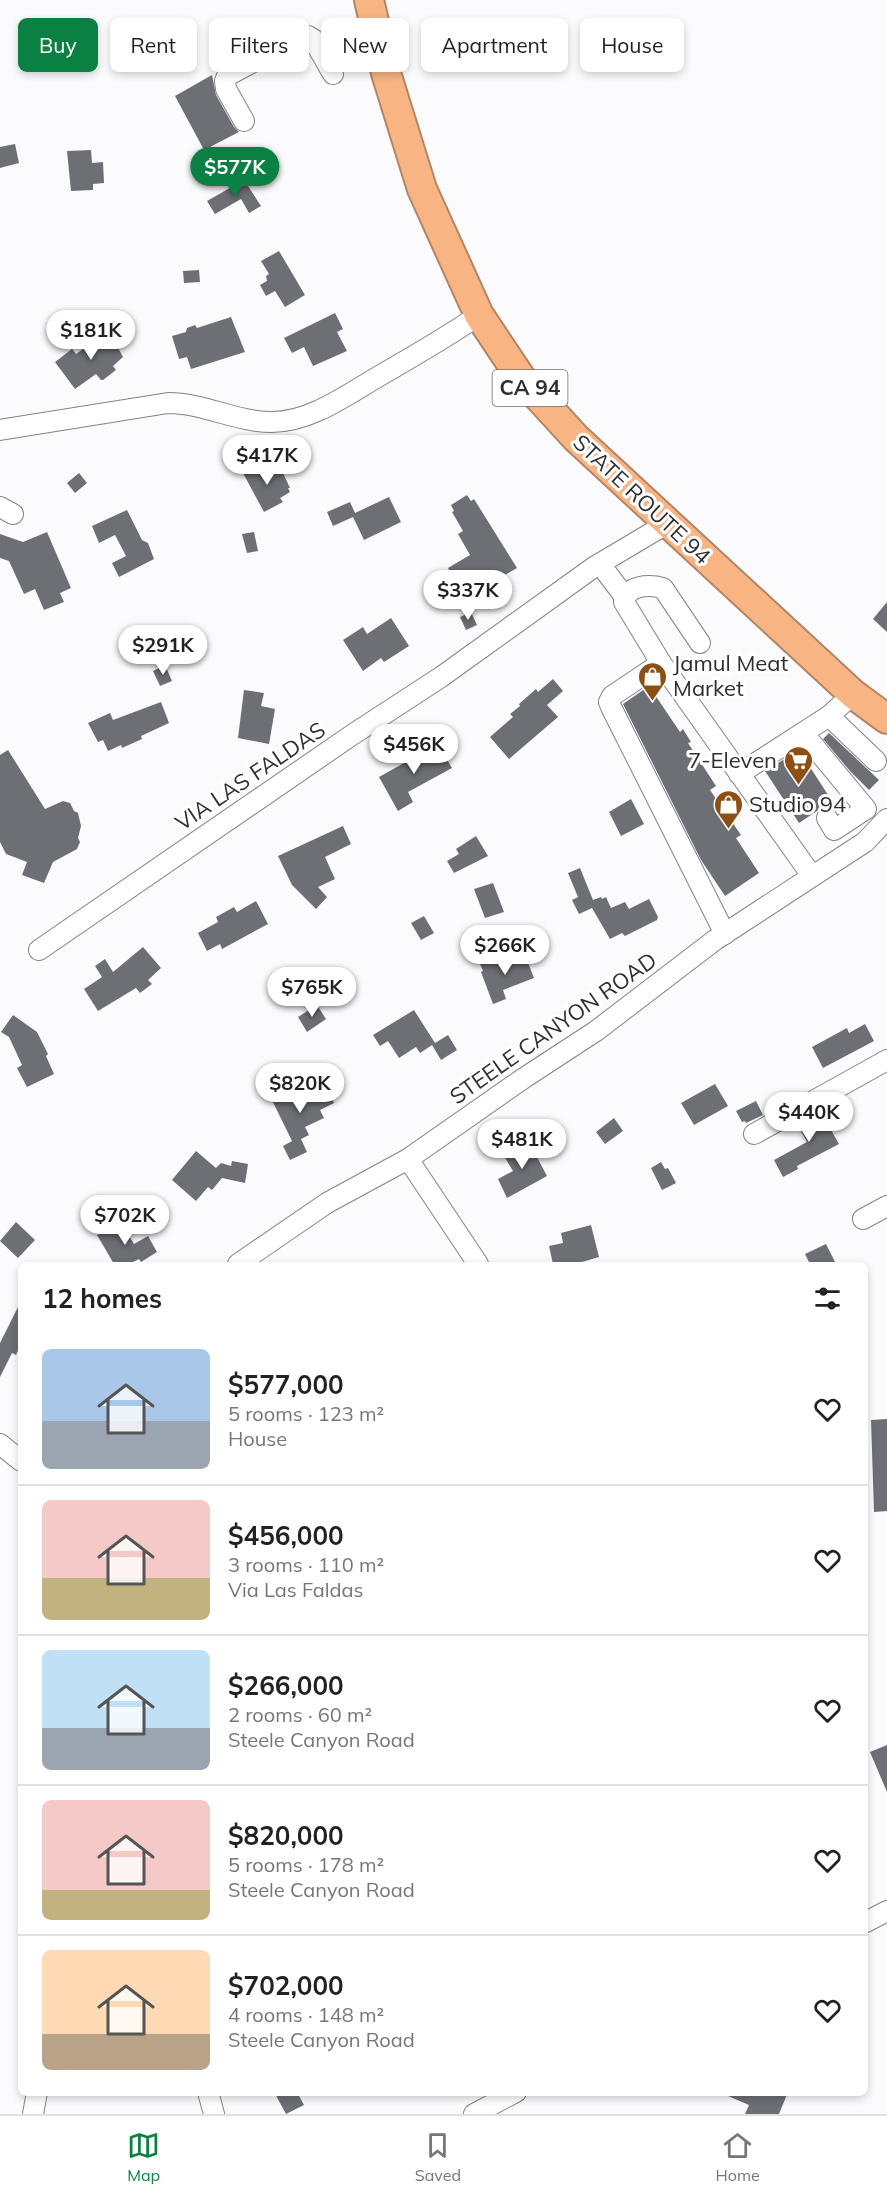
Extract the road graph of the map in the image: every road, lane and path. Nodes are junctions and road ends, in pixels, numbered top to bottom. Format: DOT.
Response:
graph roads {
  1 [pos="369,0"];
  2 [pos="333,74"];
  3 [pos="244,121"];
  4 [pos="479,315"];
  5 [pos="0,430"];
  6 [pos="668,523"];
  7 [pos="600,564"];
  8 [pos="625,597"];
  9 [pos="700,643"];
  10 [pos="661,663"];
  11 [pos="853,694"];
  12 [pos="829,716"];
  13 [pos="887,718"];
  14 [pos="803,733"];
  15 [pos="876,761"];
  16 [pos="739,774"];
  17 [pos="827,818"];
  18 [pos="884,829"];
  19 [pos="812,876"];
  20 [pos="725,934"];
  21 [pos="39,950"];
  22 [pos="887,1060"];
  23 [pos="754,1134"];
  24 [pos="408,1159"];
  25 [pos="887,1206"];
  26 [pos="864,1219"];
  27 [pos="241,1262"];
  28 [pos="477,1262"];
  29 [pos="0,1444"];
  30 [pos="18,1459"];
  31 [pos="887,1911"];
  32 [pos="868,1921"];
  33 [pos="36,2096"];
  34 [pos="209,2096"];
  35 [pos="508,2096"];
  36 [pos="33,2114"];
  37 [pos="214,2114"];
  38 [pos="474,2114"];
  1 -- 4 [label="highway, STATE ROUTE 94 / CA 94"];
  2 -- 3 [label="street"];
  4 -- 5 [label="street"];
  4 -- 6 [label="highway, STATE ROUTE 94 / CA 94"];
  6 -- 7 [label="street, VIA LAS FALDAS"];
  6 -- 11 [label="highway, STATE ROUTE 94 / CA 94"];
  7 -- 8 [label="street"];
  7 -- 21 [label="street, VIA LAS FALDAS"];
  8 -- 9 [label="street"];
  8 -- 10 [label="street"];
  10 -- 16 [label="street"];
  10 -- 20 [label="street"];
  11 -- 12 [label="street"];
  11 -- 13 [label="highway, STATE ROUTE 94 / CA 94"];
  12 -- 14 [label="street"];
  12 -- 15 [label="street"];
  14 -- 16 [label="street"];
  14 -- 17 [label="street"];
  16 -- 19 [label="street"];
  18 -- 19 [label="street, STEELE CANYON ROAD"];
  19 -- 20 [label="street, STEELE CANYON ROAD"];
  20 -- 24 [label="street, STEELE CANYON ROAD"];
  22 -- 23 [label="street"];
  24 -- 27 [label="street, STEELE CANYON ROAD"];
  24 -- 28 [label="street"];
  25 -- 26 [label="street"];
  29 -- 30 [label="street"];
  31 -- 32 [label="street"];
  33 -- 36 [label="street"];
  34 -- 37 [label="street"];
  35 -- 38 [label="street"];
}
